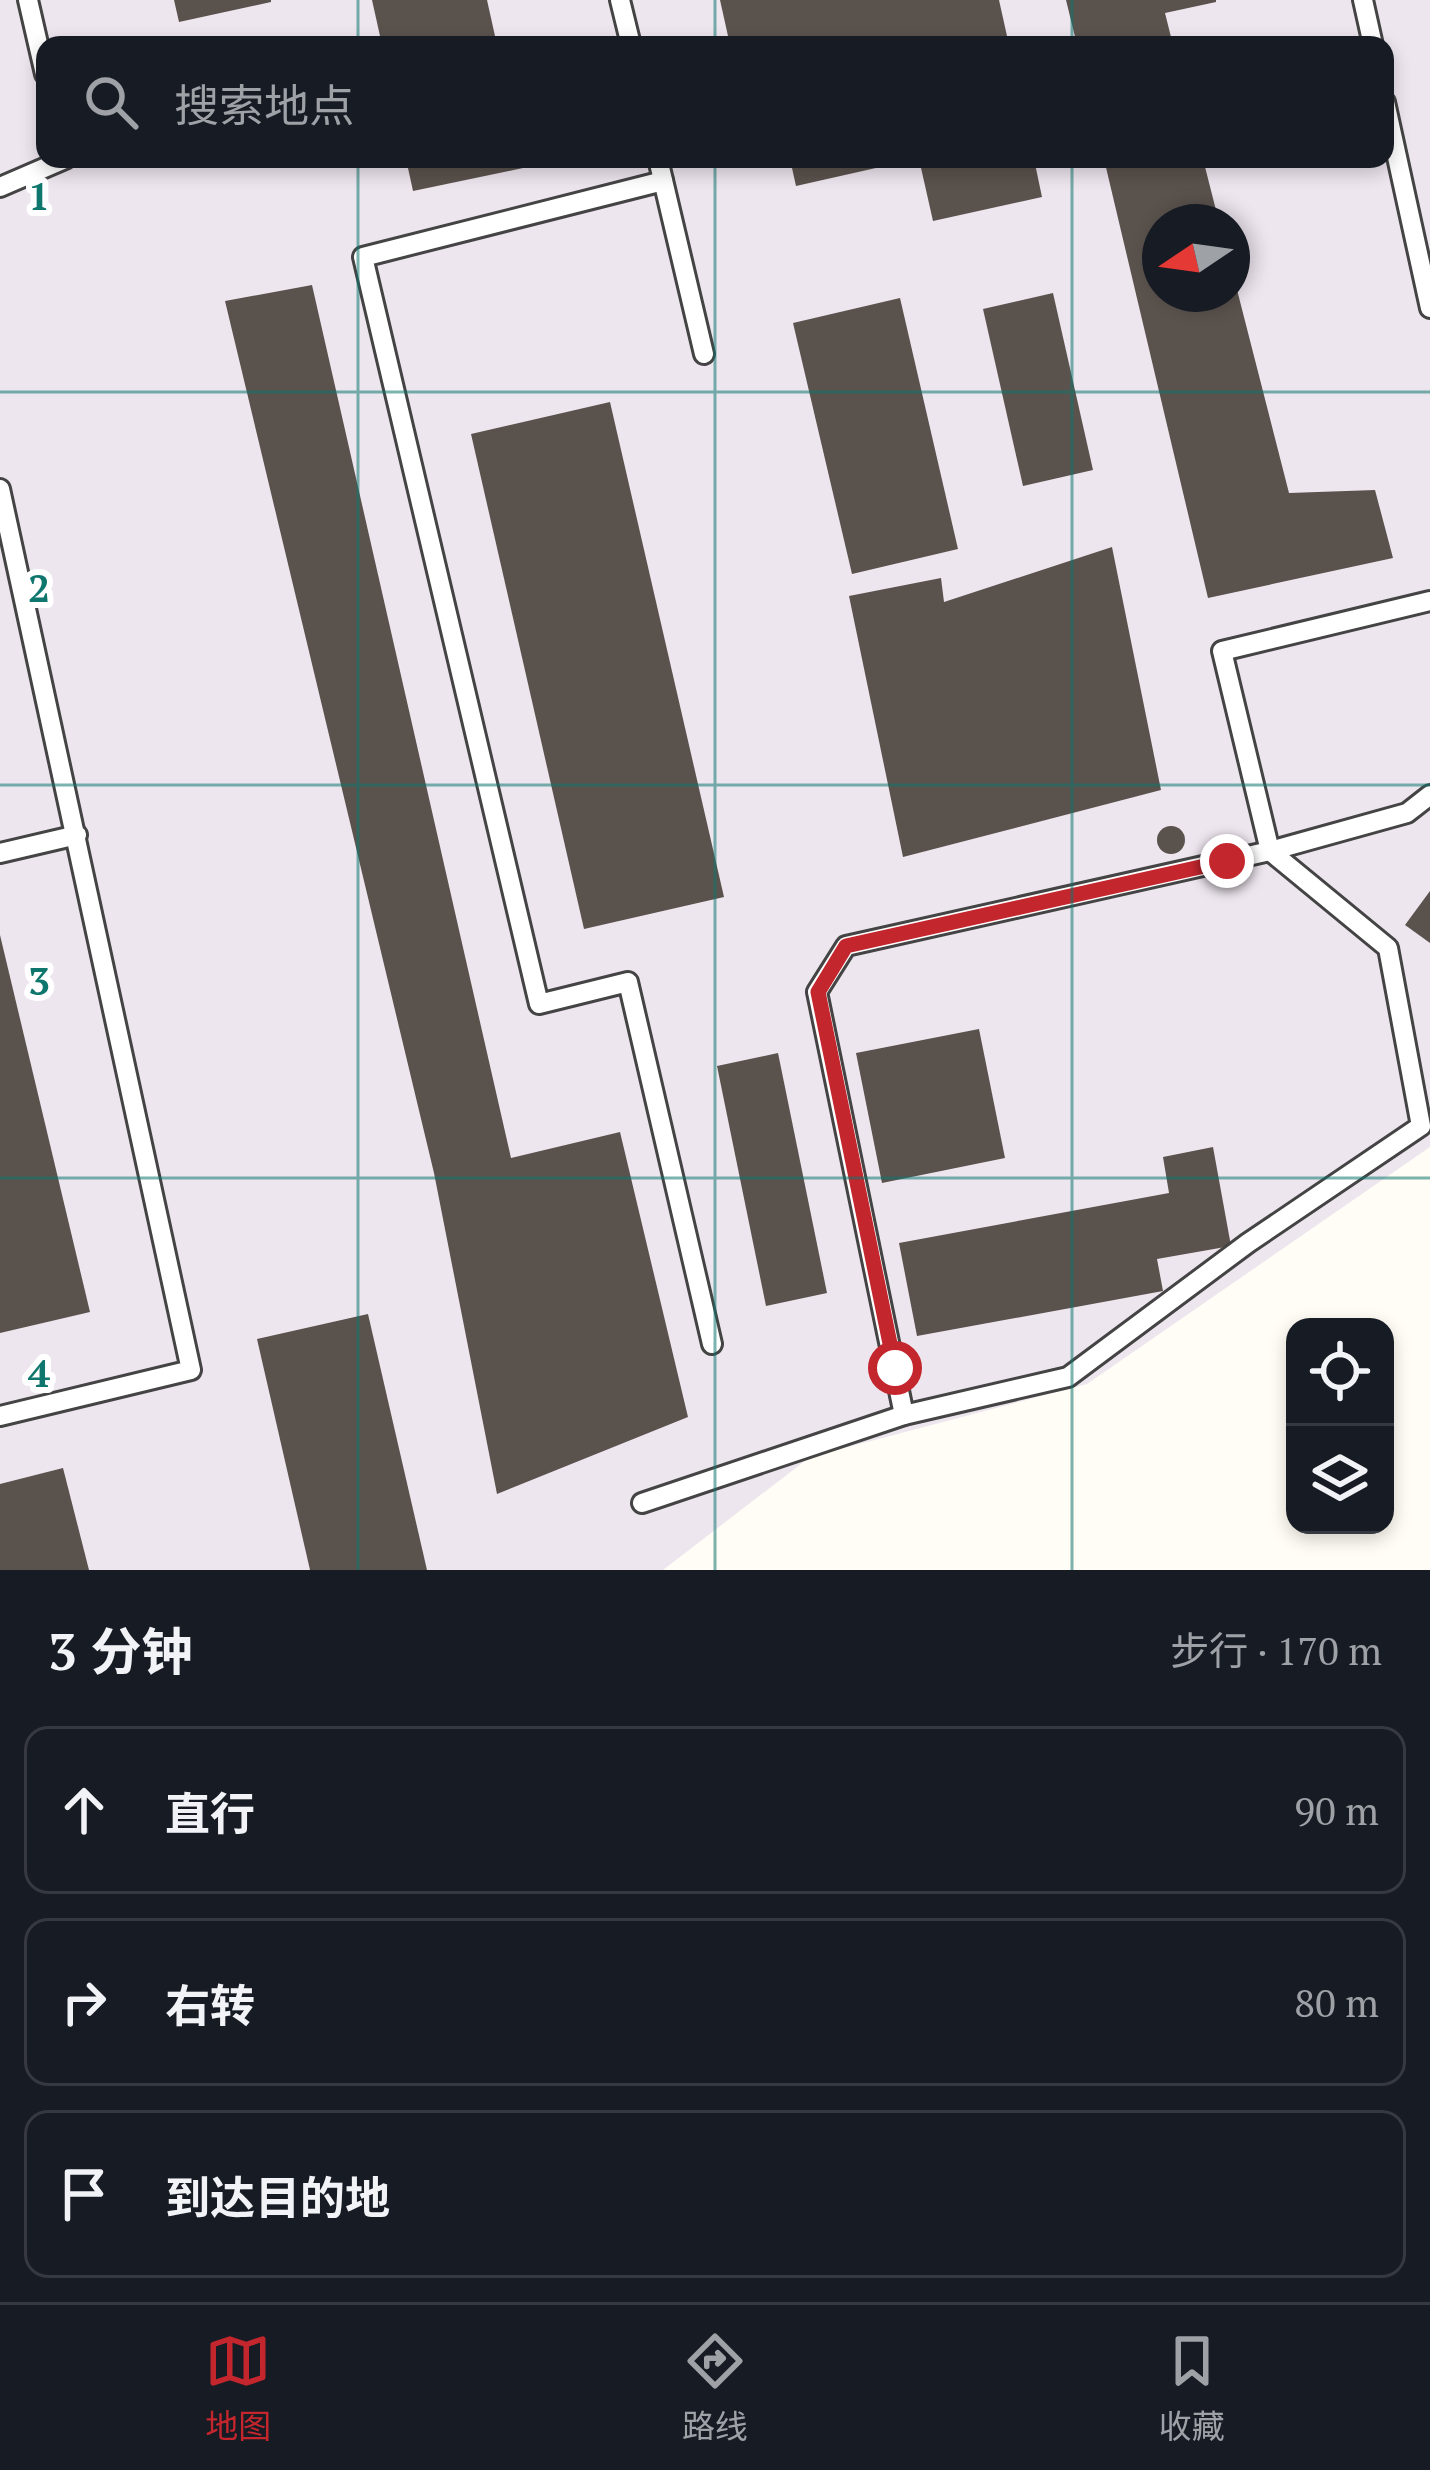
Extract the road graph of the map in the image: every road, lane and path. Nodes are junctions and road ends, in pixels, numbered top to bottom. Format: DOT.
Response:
graph roads {
  1 [pos="28,0"];
  2 [pos="620,0"];
  3 [pos="1363,0"];
  4 [pos="36,36"];
  5 [pos="629,36"];
  6 [pos="1370,36"];
  7 [pos="1394,143"];
  8 [pos="43,168"];
  9 [pos="660,168"];
  10 [pos="663,181"];
  11 [pos="0,187"];
  12 [pos="1430,308"];
  13 [pos="704,354"];
  14 [pos="0,489"];
  15 [pos="1430,601"];
  16 [pos="1430,795"];
  17 [pos="76,835"];
  18 [pos="1270,851"];
  19 [pos="0,853"];
  20 [pos="712,1344"];
  21 [pos="904,1415"];
  22 [pos="0,1416"];
  23 [pos="642,1503"];
  1 -- 4 [label="lane"];
  2 -- 5 [label="lane"];
  3 -- 6 [label="lane"];
  7 -- 12 [label="lane"];
  8 -- 11 [label="lane"];
  9 -- 10 [label="lane"];
  10 -- 13 [label="lane"];
  10 -- 20 [label="lane"];
  14 -- 17 [label="lane"];
  15 -- 18 [label="lane"];
  16 -- 18 [label="lane"];
  17 -- 19 [label="lane"];
  17 -- 22 [label="lane"];
  18 -- 21 [label="lane"];
  18 -- 21 [label="lane"];
  21 -- 23 [label="lane"];
}
